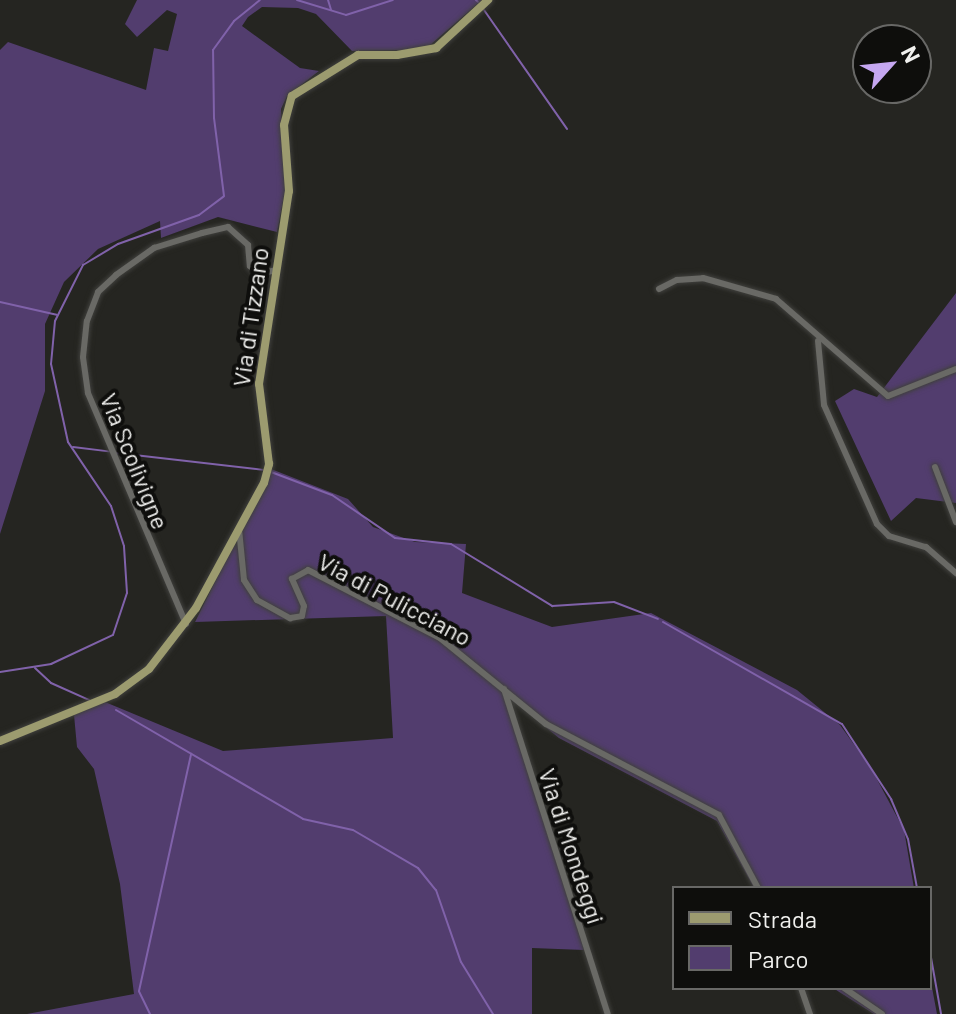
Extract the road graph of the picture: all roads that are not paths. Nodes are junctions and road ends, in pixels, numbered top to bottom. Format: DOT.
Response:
graph roads {
  1 [pos="488,0"];
  2 [pos="277,270"];
  3 [pos="659,289"];
  4 [pos="818,341"];
  5 [pos="956,369"];
  6 [pos="935,467"];
  7 [pos="956,522"];
  8 [pos="236,526"];
  9 [pos="956,573"];
  10 [pos="186,624"];
  11 [pos="504,689"];
  12 [pos="0,741"];
  13 [pos="757,886"];
  14 [pos="802,990"];
  15 [pos="847,990"];
  16 [pos="608,1014"];
  17 [pos="810,1014"];
  18 [pos="882,1014"];
  1 -- 2 [label="main road, Via di Tizzano"];
  2 -- 8 [label="main road, Via di Tizzano"];
  2 -- 10 [label="street, Via Scolivigne"];
  3 -- 4 [label="street"];
  4 -- 5 [label="street"];
  4 -- 9 [label="street"];
  6 -- 7 [label="street"];
  8 -- 10 [label="main road, Via di Tizzano"];
  8 -- 11 [label="street, Via di Pulicciano"];
  10 -- 12 [label="main road, Via di Tizzano"];
  11 -- 13 [label="street, Via di Pulicciano"];
  11 -- 16 [label="street, Via di Mondeggi"];
  14 -- 17 [label="street"];
  15 -- 18 [label="street"];
}
